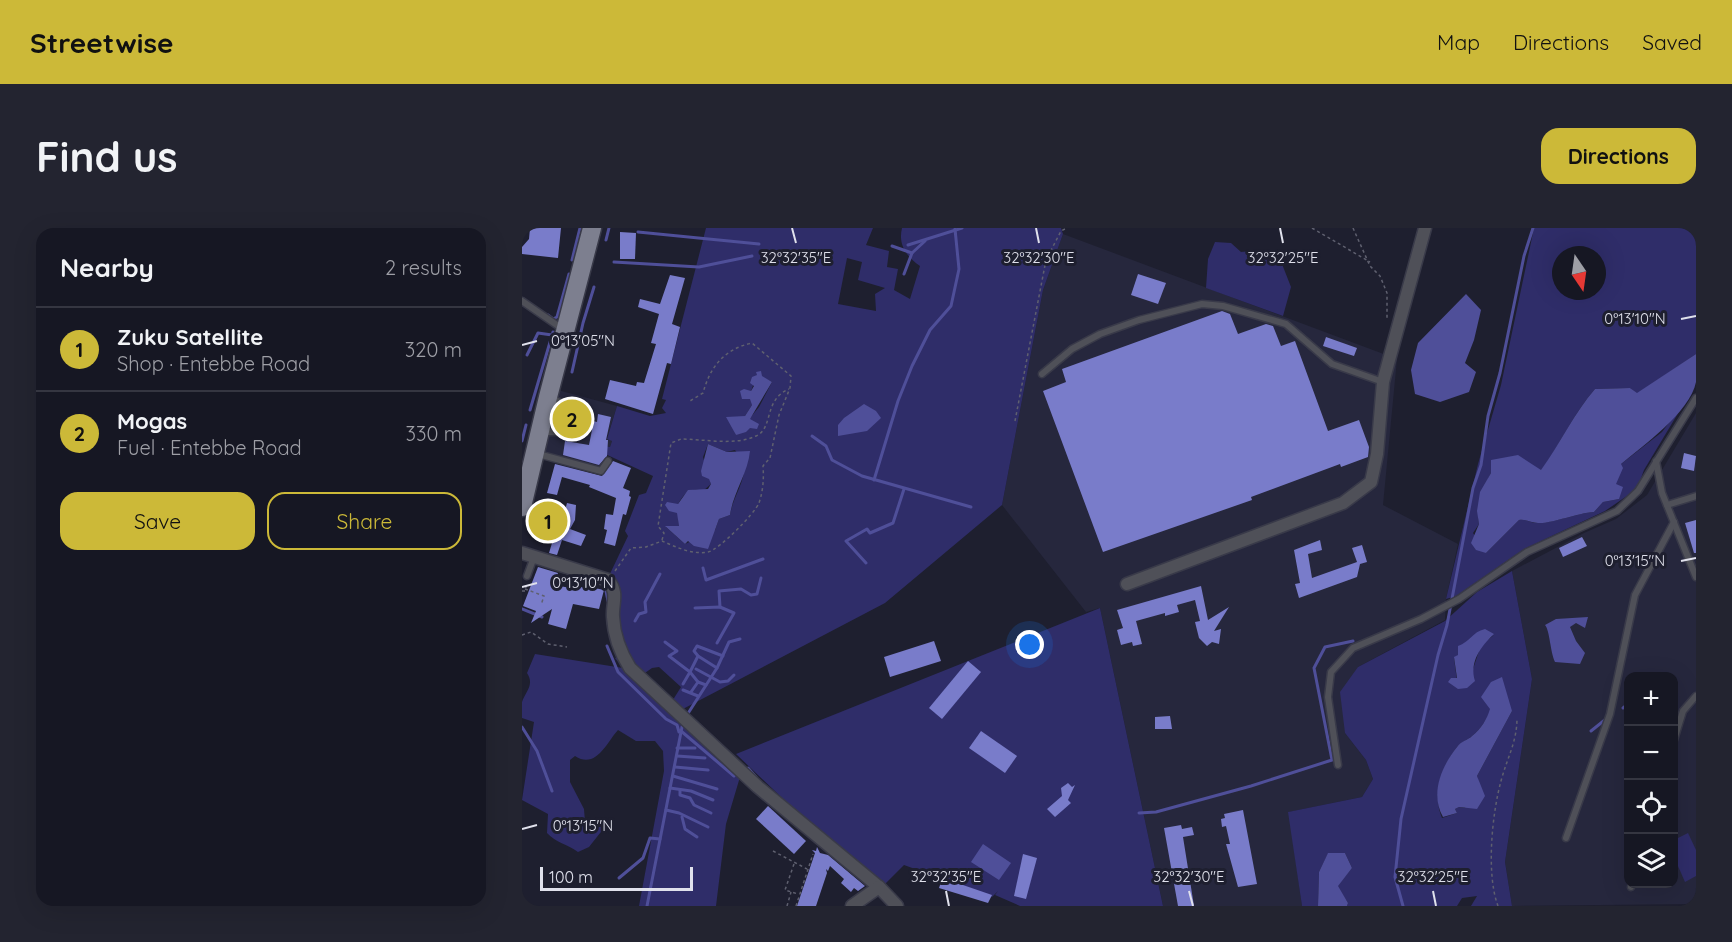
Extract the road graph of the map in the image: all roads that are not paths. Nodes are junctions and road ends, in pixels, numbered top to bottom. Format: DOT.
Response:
graph roads {
  1 [pos="592,228"];
  2 [pos="1425,228"];
  3 [pos="522,301"];
  4 [pos="564,330"];
  5 [pos="1042,374"];
  6 [pos="1383,382"];
  7 [pos="548,397"];
  8 [pos="1696,398"];
  9 [pos="588,420"];
  10 [pos="586,428"];
  11 [pos="539,432"];
  12 [pos="535,453"];
  13 [pos="1656,460"];
  14 [pos="608,461"];
  15 [pos="1696,496"];
  16 [pos="1667,505"];
  17 [pos="522,507"];
  18 [pos="1674,522"];
  19 [pos="528,555"];
  20 [pos="527,576"];
  21 [pos="1696,577"];
  22 [pos="1127,584"];
  23 [pos="1696,696"];
  24 [pos="1678,727"];
  25 [pos="1338,765"];
  26 [pos="1566,838"];
  27 [pos="879,887"];
  28 [pos="852,906"];
  29 [pos="897,906"];
  1 -- 4 [label="main road"];
  2 -- 6 [label="street"];
  3 -- 4 [label="lane"];
  4 -- 7 [label="main road"];
  5 -- 6 [label="lane"];
  6 -- 22 [label="street"];
  7 -- 9 [label="lane"];
  7 -- 11 [label="main road"];
  8 -- 13 [label="lane"];
  10 -- 11 [label="lane"];
  11 -- 12 [label="main road"];
  12 -- 14 [label="lane"];
  12 -- 17 [label="main road"];
  13 -- 16 [label="lane"];
  13 -- 25 [label="lane"];
  15 -- 16 [label="lane"];
  16 -- 18 [label="lane"];
  18 -- 21 [label="lane"];
  18 -- 26 [label="lane"];
  19 -- 20 [label="lane"];
  19 -- 27 [label="street"];
  23 -- 24 [label="lane"];
  27 -- 28 [label="street"];
  27 -- 29 [label="street"];
}
